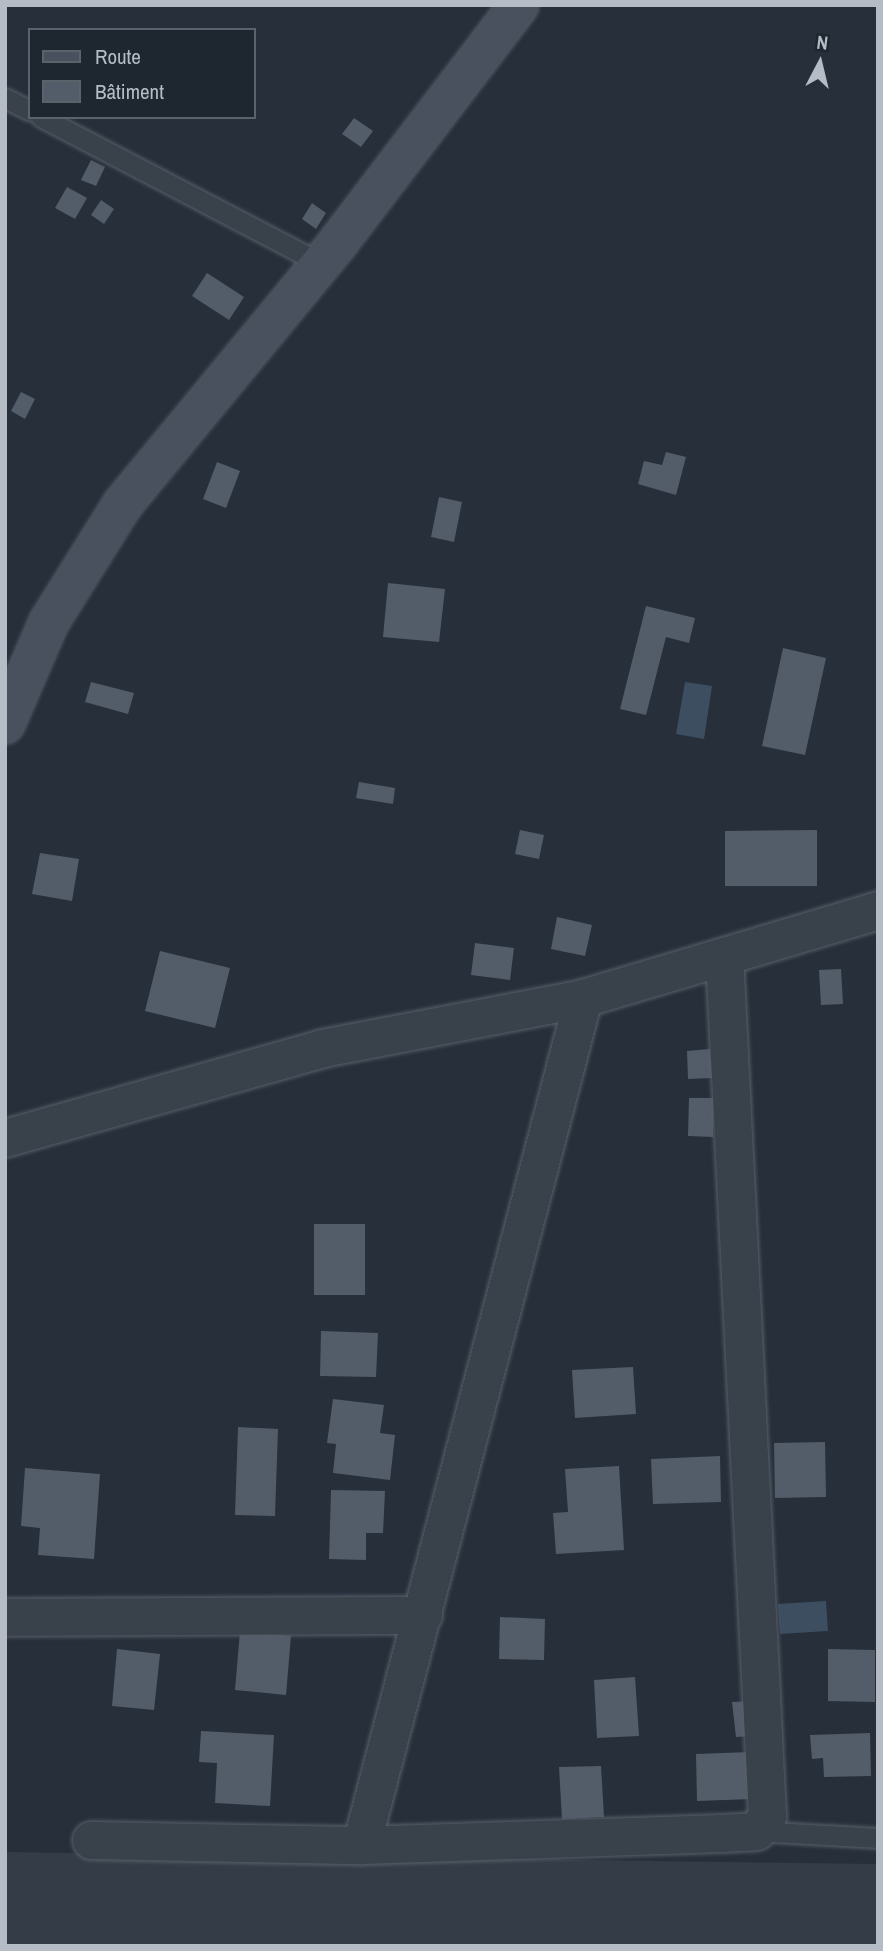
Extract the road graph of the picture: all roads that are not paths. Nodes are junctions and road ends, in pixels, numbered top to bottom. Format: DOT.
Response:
graph roads {
  1 [pos="519,5"];
  2 [pos="5,99"];
  3 [pos="28,110"];
  4 [pos="45,119"];
  5 [pos="322,264"];
  6 [pos="5,724"];
  7 [pos="878,910"];
  8 [pos="724,956"];
  9 [pos="583,998"];
  10 [pos="5,1138"];
  11 [pos="423,1615"];
  12 [pos="5,1617"];
  13 [pos="756,1831"];
  14 [pos="878,1838"];
  15 [pos="91,1840"];
  16 [pos="361,1845"];
  1 -- 5 [label="street"];
  2 -- 3 [label="lane"];
  4 -- 5 [label="lane"];
  5 -- 6 [label="street"];
  7 -- 8 [label="street"];
  8 -- 9 [label="street"];
  8 -- 13 [label="street"];
  9 -- 10 [label="street"];
  9 -- 11 [label="street"];
  11 -- 12 [label="street"];
  11 -- 16 [label="street"];
  13 -- 14 [label="lane"];
  13 -- 16 [label="street"];
  15 -- 16 [label="street"];
}
